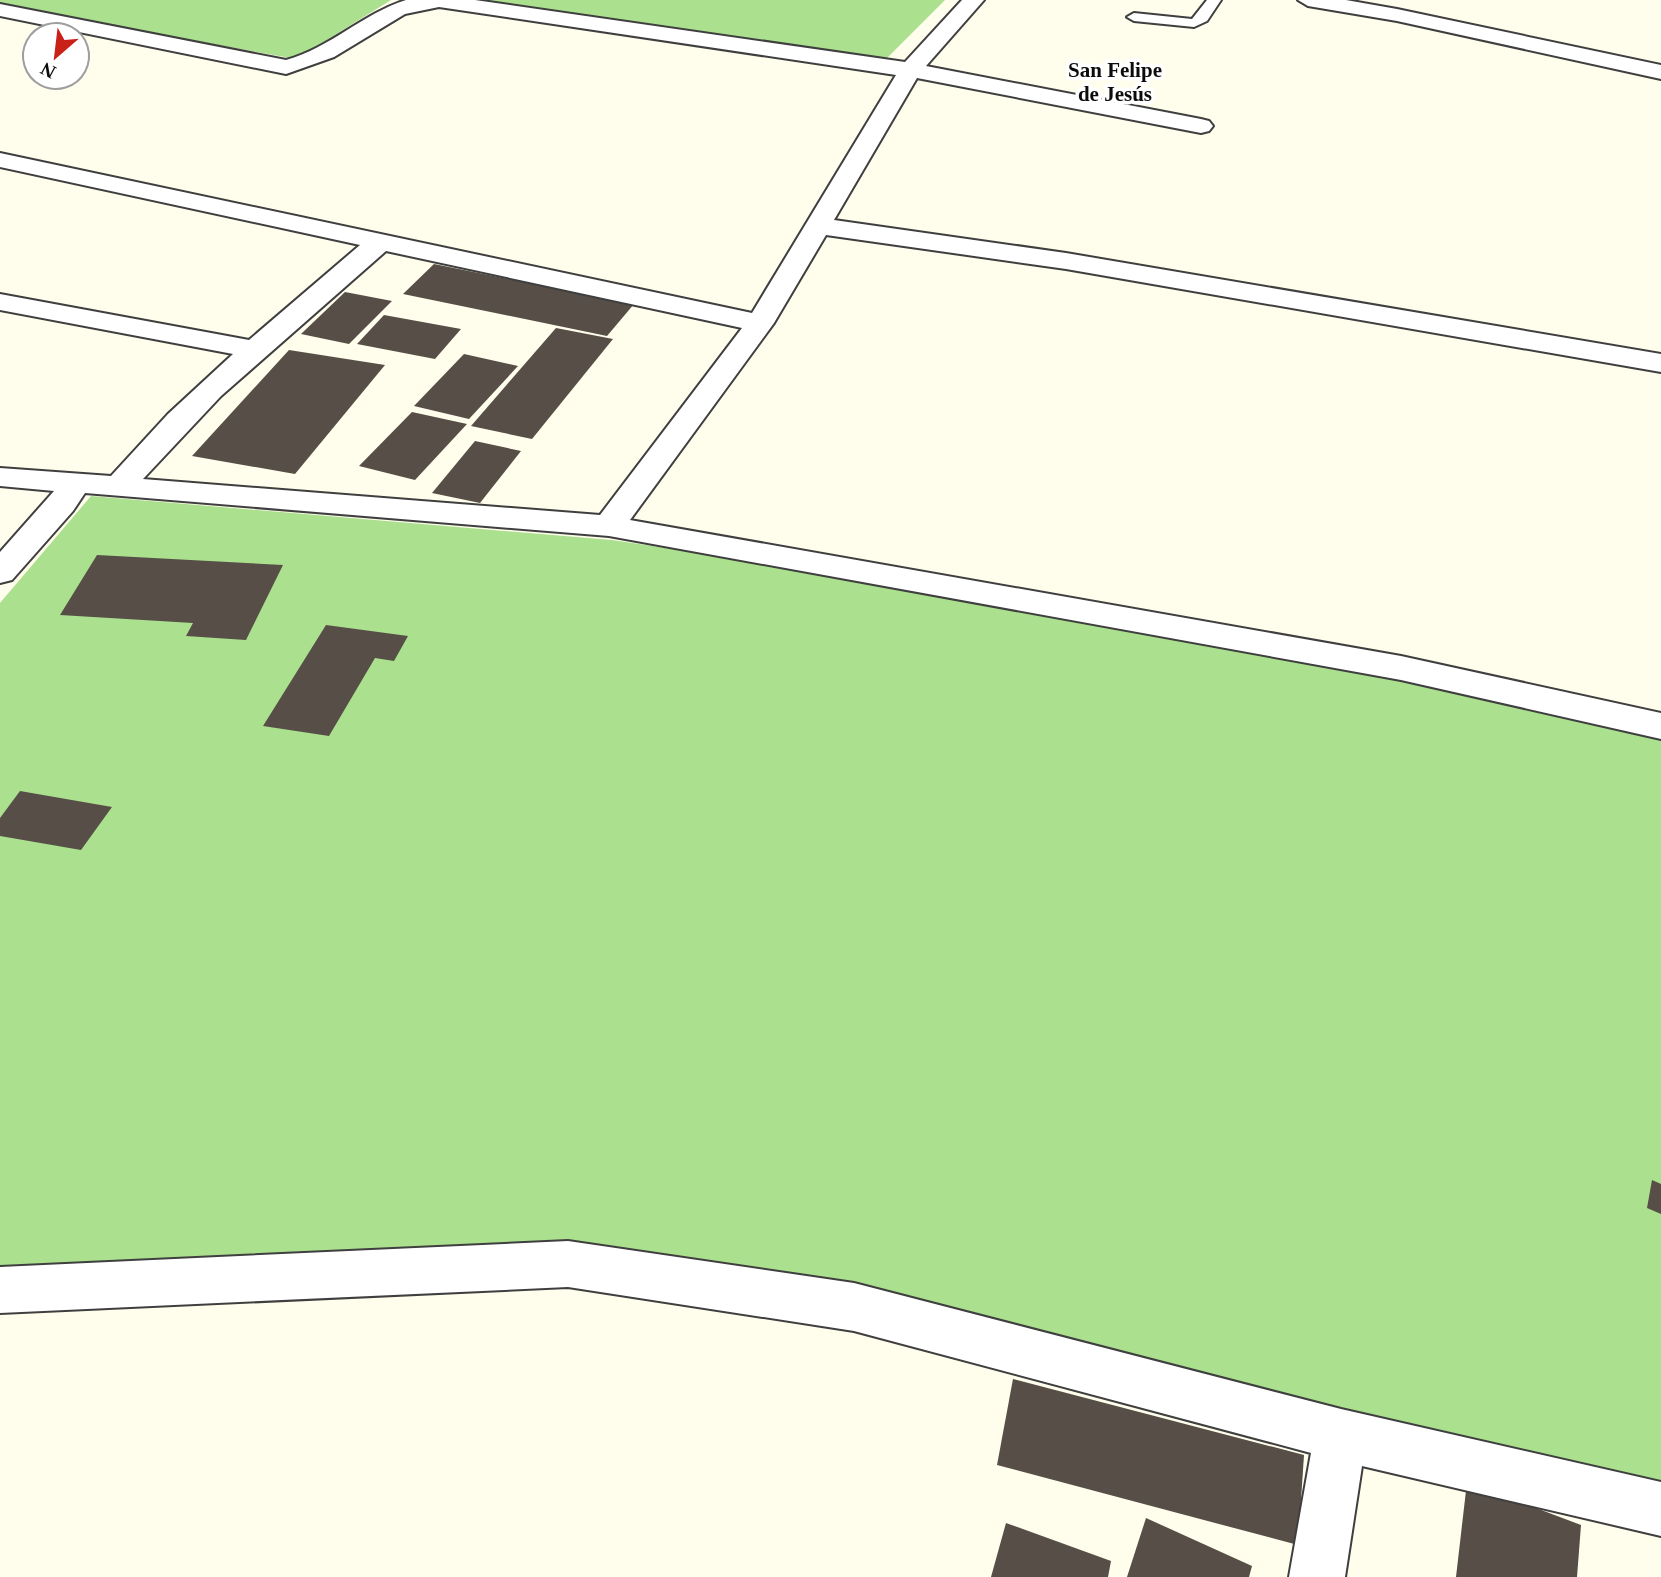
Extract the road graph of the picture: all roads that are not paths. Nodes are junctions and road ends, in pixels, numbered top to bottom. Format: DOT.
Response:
graph roads {
  1 [pos="974,0"];
  2 [pos="1214,0"];
  3 [pos="1321,1"];
  4 [pos="0,10"];
  5 [pos="1134,17"];
  6 [pos="910,70"];
  7 [pos="1661,72"];
  8 [pos="1201,126"];
  9 [pos="0,160"];
  10 [pos="820,226"];
  11 [pos="380,242"];
  12 [pos="0,302"];
  13 [pos="760,323"];
  14 [pos="253,349"];
  15 [pos="1661,363"];
  16 [pos="0,477"];
  17 [pos="75,483"];
  18 [pos="119,487"];
  19 [pos="609,526"];
  20 [pos="0,572"];
  21 [pos="1661,726"];
  22 [pos="0,1290"];
  23 [pos="1341,1435"];
  24 [pos="1661,1509"];
  25 [pos="1317,1577"];
  1 -- 6 [label="street"];
  2 -- 5 [label="lane"];
  3 -- 7 [label="street"];
  4 -- 6 [label="street"];
  6 -- 8 [label="street"];
  6 -- 10 [label="street"];
  9 -- 11 [label="street"];
  10 -- 13 [label="street"];
  10 -- 15 [label="street"];
  11 -- 13 [label="street"];
  11 -- 14 [label="street"];
  12 -- 14 [label="street"];
  13 -- 19 [label="street"];
  14 -- 18 [label="street"];
  16 -- 17 [label="street"];
  17 -- 18 [label="street"];
  17 -- 20 [label="street"];
  18 -- 19 [label="street"];
  19 -- 21 [label="street"];
  22 -- 23 [label="street"];
  23 -- 24 [label="street"];
  23 -- 25 [label="street"];
}
